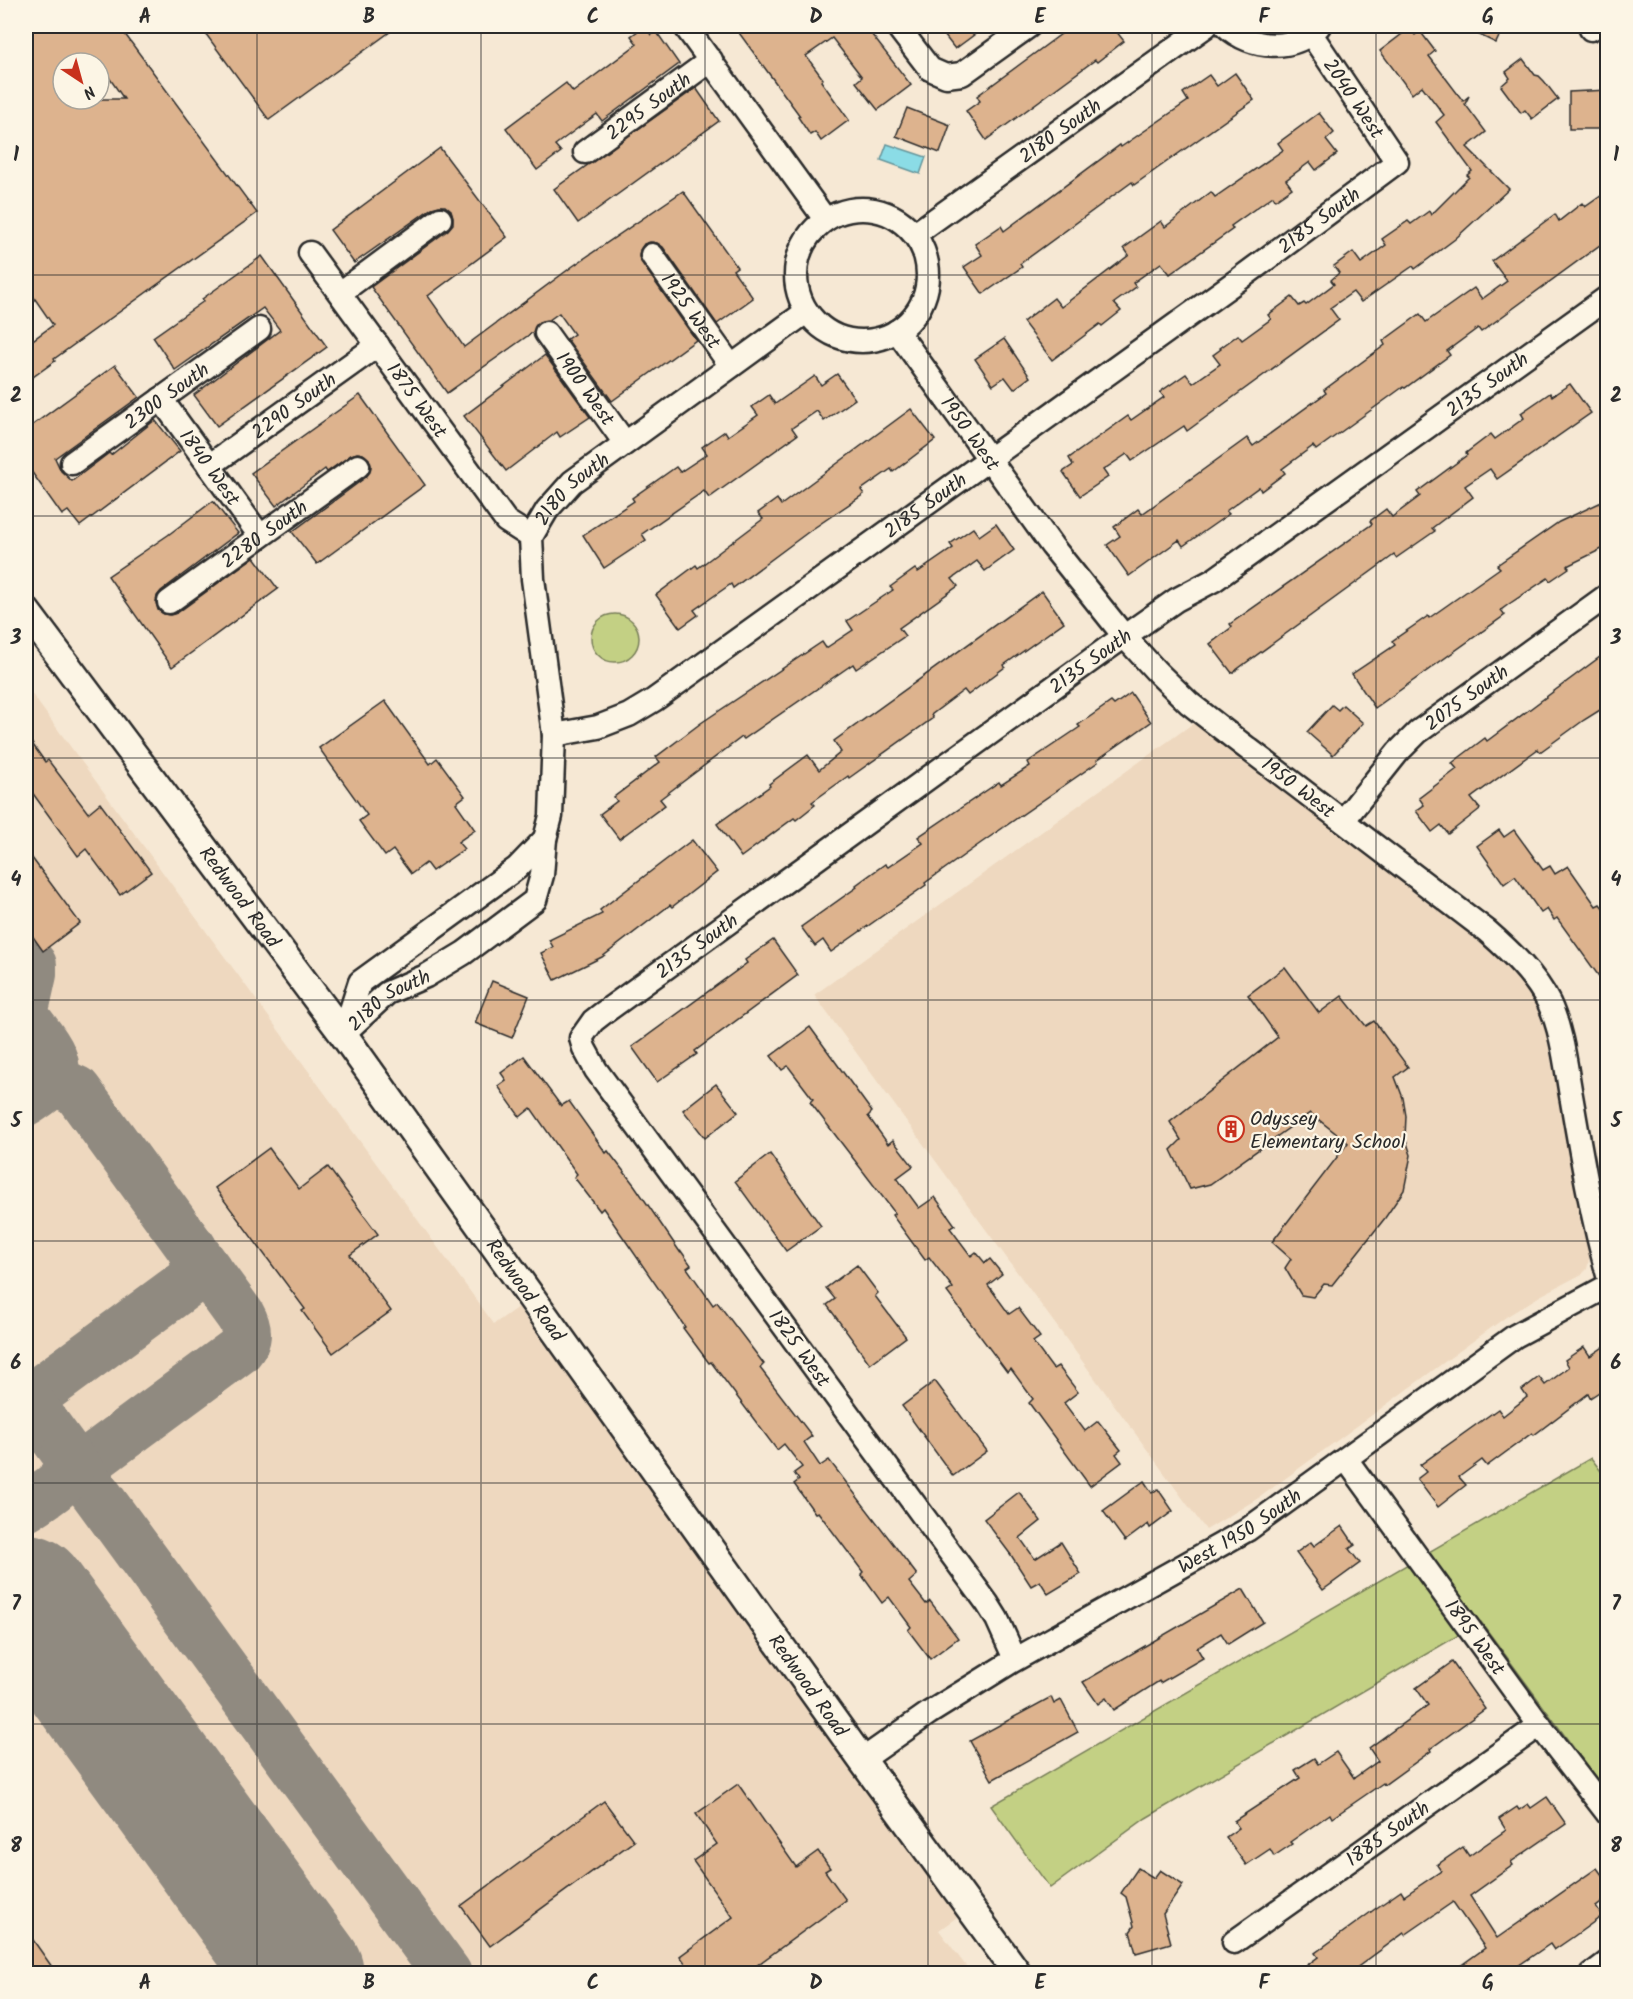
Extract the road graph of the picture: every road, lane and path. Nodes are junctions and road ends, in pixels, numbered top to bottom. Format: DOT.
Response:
graph roads {
  1 [pos="685,26"];
  2 [pos="897,26"];
  3 [pos="1029,26"];
  4 [pos="1206,26"];
  5 [pos="1226,26"];
  6 [pos="1315,30"];
  7 [pos="711,60"];
  8 [pos="585,152"];
  9 [pos="1397,162"];
  10 [pos="440,219"];
  11 [pos="825,219"];
  12 [pos="915,234"];
  13 [pos="310,253"];
  14 [pos="652,255"];
  15 [pos="340,293"];
  16 [pos="1608,297"];
  17 [pos="806,312"];
  18 [pos="259,329"];
  19 [pos="897,331"];
  20 [pos="546,333"];
  21 [pos="378,345"];
  22 [pos="731,366"];
  23 [pos="161,399"];
  24 [pos="625,443"];
  25 [pos="990,459"];
  26 [pos="72,464"];
  27 [pos="209,466"];
  28 [pos="358,466"];
  29 [pos="260,536"];
  30 [pos="531,537"];
  31 [pos="1608,595"];
  32 [pos="169,602"];
  33 [pos="26,612"];
  34 [pos="1124,636"];
  35 [pos="554,735"];
  36 [pos="1342,821"];
  37 [pos="545,839"];
  38 [pos="343,1034"];
  39 [pos="581,1038"];
  40 [pos="1608,1275"];
  41 [pos="1608,1286"];
  42 [pos="1346,1459"];
  43 [pos="1016,1659"];
  44 [pos="1540,1725"];
  45 [pos="862,1760"];
  46 [pos="1608,1814"];
  47 [pos="1234,1942"];
  48 [pos="1608,1962"];
  49 [pos="1018,1974"];
  50 [pos="1592,1974"];
  1 -- 7 [label="street"];
  2 -- 3 [label="street"];
  4 -- 12 [label="street, 2180 South"];
  5 -- 6 [label="street"];
  6 -- 9 [label="street, 2040 West"];
  7 -- 8 [label="street, 2295 South"];
  7 -- 11 [label="street"];
  9 -- 25 [label="street, 2185 South"];
  10 -- 15 [label="street"];
  11 -- 12 [label="street"];
  11 -- 17 [label="street"];
  12 -- 19 [label="street"];
  13 -- 15 [label="street, 1875 West"];
  14 -- 22 [label="street, 1925 West"];
  15 -- 21 [label="street, 1875 West"];
  16 -- 34 [label="street, 2135 South"];
  17 -- 19 [label="street"];
  17 -- 22 [label="street, 2180 South"];
  18 -- 23 [label="street, 2300 South"];
  19 -- 25 [label="street, 1950 West"];
  20 -- 24 [label="street, 1900 West"];
  21 -- 27 [label="street, 2290 South"];
  21 -- 30 [label="street, 1875 West"];
  22 -- 24 [label="street, 2180 South"];
  23 -- 26 [label="street, 2300 South"];
  23 -- 27 [label="street, 1840 West"];
  24 -- 30 [label="street, 2180 South"];
  25 -- 34 [label="street, 1950 West"];
  25 -- 35 [label="street, 2185 South"];
  27 -- 29 [label="street, 1840 West"];
  28 -- 29 [label="street, 2280 South"];
  29 -- 32 [label="street, 2280 South"];
  30 -- 35 [label="street, 2180 South"];
  31 -- 36 [label="street, 2075 South"];
  33 -- 38 [label="main road, Redwood Road"];
  34 -- 36 [label="street, 1950 West"];
  34 -- 39 [label="street, 2135 South"];
  35 -- 37 [label="street, 2180 South"];
  36 -- 40 [label="street, 1950 West"];
  37 -- 38 [label="street, 2180 South"];
  37 -- 38 [label="street, 2180 South"];
  38 -- 45 [label="main road, Redwood Road"];
  39 -- 43 [label="street, 1825 West"];
  41 -- 42 [label="street, West 1950 South"];
  42 -- 43 [label="street, West 1950 South"];
  42 -- 44 [label="street, 1895 West"];
  43 -- 45 [label="street, West 1950 South"];
  44 -- 46 [label="street, 1895 West"];
  44 -- 47 [label="street, 1885 South"];
  45 -- 49 [label="main road, Redwood Road"];
  48 -- 50 [label="street"];
}
